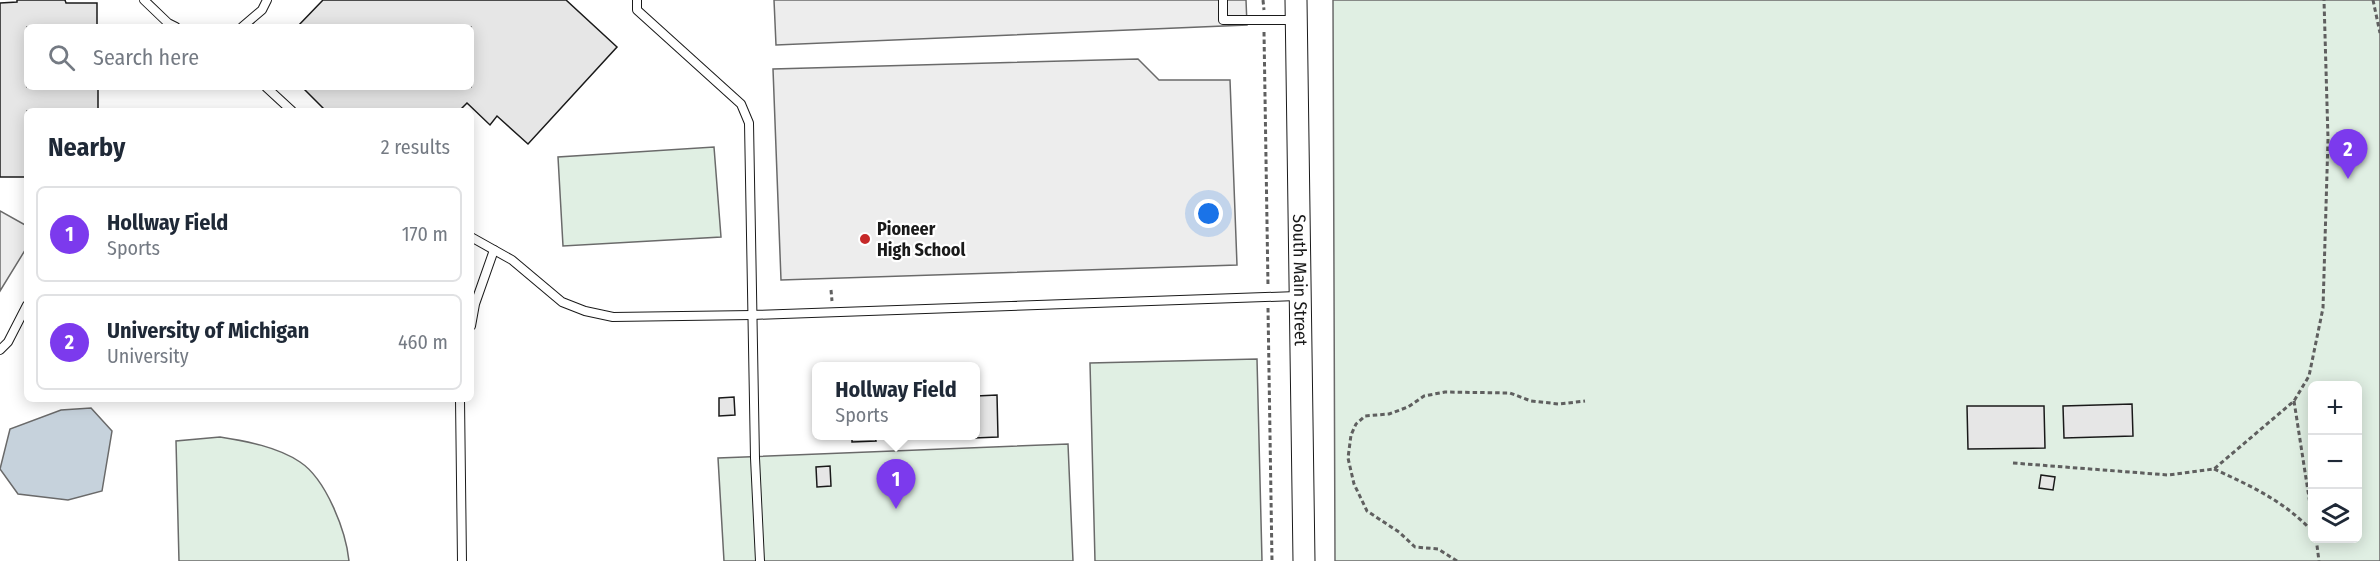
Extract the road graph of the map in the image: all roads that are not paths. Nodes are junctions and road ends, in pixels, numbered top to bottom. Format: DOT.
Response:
graph roads {
  1 [pos="144,0"];
  2 [pos="267,0"];
  3 [pos="637,0"];
  4 [pos="1223,0"];
  5 [pos="1296,10"];
  6 [pos="170,24"];
  7 [pos="246,24"];
  8 [pos="269,90"];
  9 [pos="289,108"];
  10 [pos="474,239"];
  11 [pos="494,250"];
  12 [pos="1301,296"];
  13 [pos="24,310"];
  14 [pos="474,310"];
  15 [pos="752,315"];
  16 [pos="0,350"];
  17 [pos="460,402"];
  18 [pos="462,561"];
  19 [pos="760,561"];
  20 [pos="1304,561"];
  1 -- 6 [label="lane"];
  2 -- 7 [label="lane"];
  3 -- 15 [label="lane"];
  4 -- 5 [label="lane"];
  5 -- 12 [label="main road, South Main Street"];
  8 -- 9 [label="lane"];
  10 -- 11 [label="lane"];
  11 -- 14 [label="lane"];
  11 -- 15 [label="lane"];
  12 -- 15 [label="lane"];
  12 -- 20 [label="main road, South Main Street"];
  13 -- 16 [label="lane"];
  15 -- 19 [label="lane"];
  17 -- 18 [label="lane"];
}
